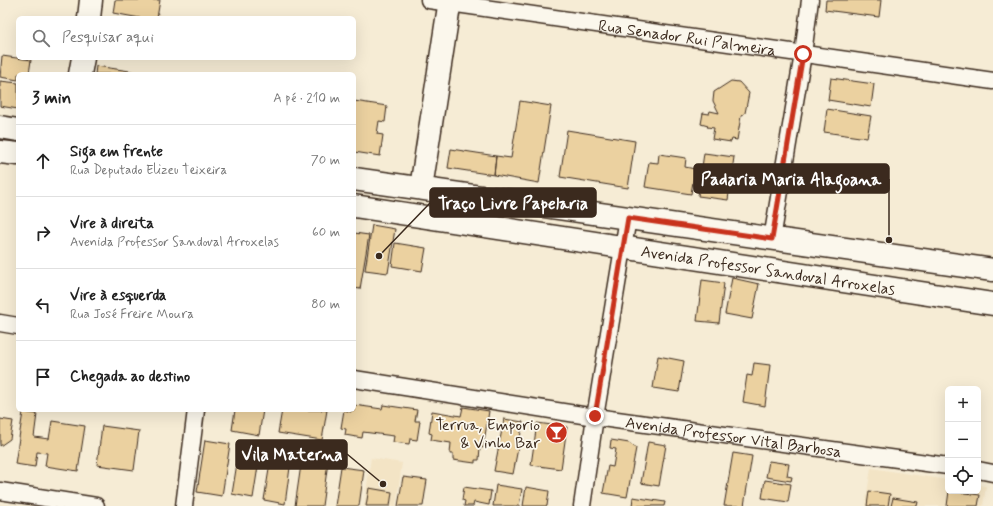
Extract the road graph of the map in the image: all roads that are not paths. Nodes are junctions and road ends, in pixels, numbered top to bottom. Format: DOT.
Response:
graph roads {
  1 [pos="92,0"];
  2 [pos="428,0"];
  3 [pos="810,0"];
  4 [pos="450,2"];
  5 [pos="89,16"];
  6 [pos="803,54"];
  7 [pos="83,60"];
  8 [pos="80,72"];
  9 [pos="993,81"];
  10 [pos="0,127"];
  11 [pos="16,130"];
  12 [pos="0,152"];
  13 [pos="16,154"];
  14 [pos="356,179"];
  15 [pos="422,188"];
  16 [pos="356,206"];
  17 [pos="628,218"];
  18 [pos="772,239"];
  19 [pos="623,248"];
  20 [pos="993,270"];
  21 [pos="993,304"];
  22 [pos="0,324"];
  23 [pos="16,326"];
  24 [pos="356,379"];
  25 [pos="196,412"];
  26 [pos="595,416"];
  27 [pos="945,466"];
  28 [pos="981,470"];
  29 [pos="993,472"];
  30 [pos="0,491"];
  31 [pos="96,506"];
  32 [pos="184,506"];
  33 [pos="582,506"];
  1 -- 5 [label="street"];
  2 -- 4 [label="street, Rua Senador Rui Palmeira"];
  3 -- 6 [label="street"];
  4 -- 6 [label="street, Rua Senador Rui Palmeira"];
  4 -- 15 [label="street"];
  6 -- 9 [label="street, Rua Senador Rui Palmeira"];
  6 -- 18 [label="street"];
  7 -- 8 [label="street"];
  10 -- 11 [label="street"];
  12 -- 13 [label="street"];
  14 -- 15 [label="street, Avenida Professor Sandoval Arroxelas"];
  15 -- 17 [label="street, Avenida Professor Sandoval Arroxelas"];
  16 -- 19 [label="street, Avenida Professor Sandoval Arroxelas"];
  17 -- 18 [label="street, Avenida Professor Sandoval Arroxelas"];
  17 -- 19 [label="street"];
  18 -- 20 [label="street, Avenida Professor Sandoval Arroxelas"];
  19 -- 21 [label="street, Avenida Professor Sandoval Arroxelas"];
  19 -- 26 [label="street"];
  22 -- 23 [label="street"];
  24 -- 26 [label="street, Avenida Professor Vital Barbosa"];
  25 -- 32 [label="street"];
  26 -- 27 [label="street, Avenida Professor Vital Barbosa"];
  26 -- 33 [label="street"];
  28 -- 29 [label="street"];
  30 -- 31 [label="street"];
}
